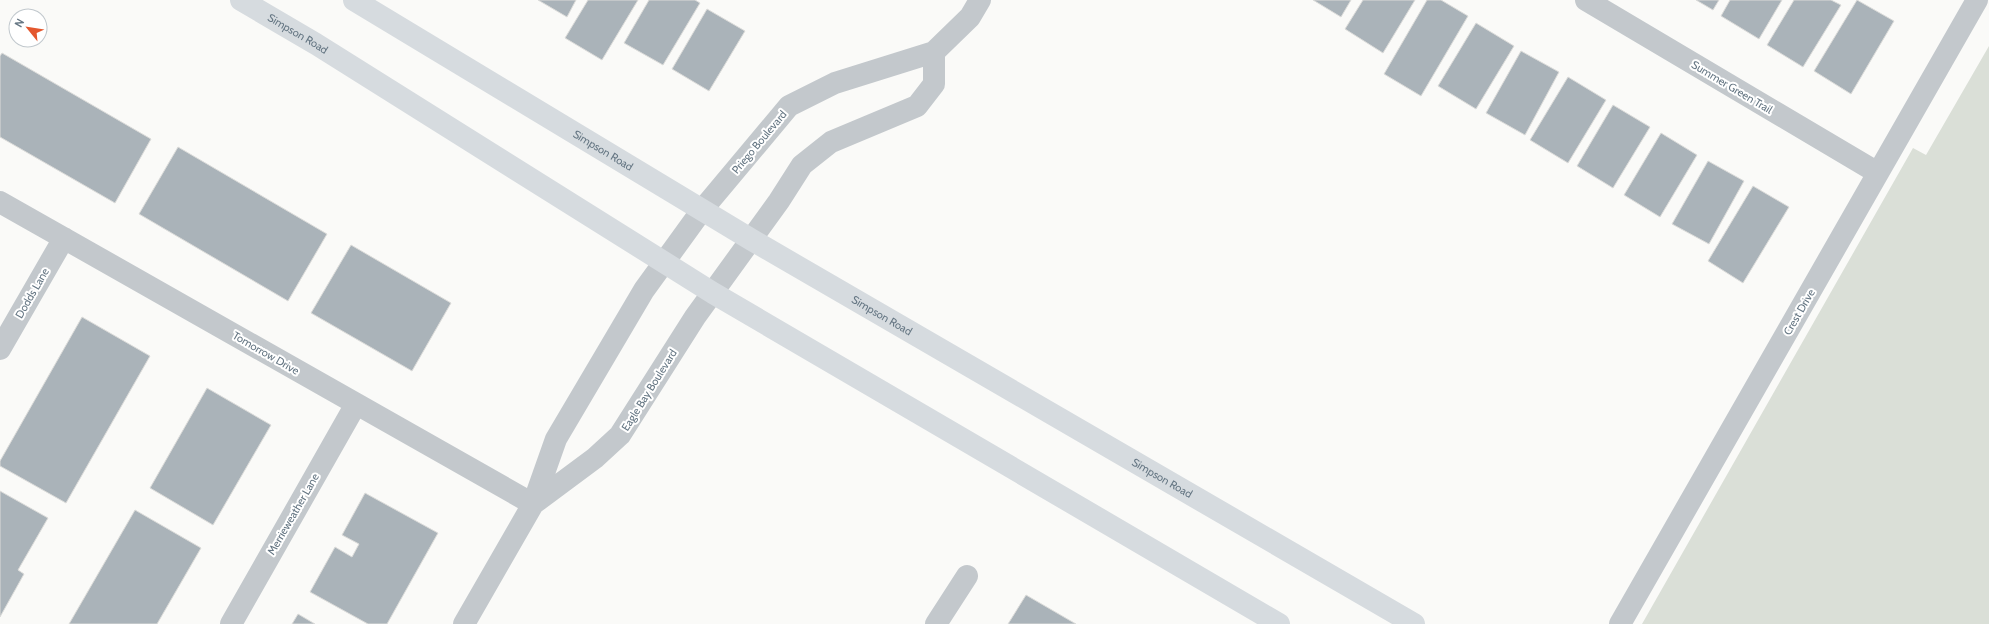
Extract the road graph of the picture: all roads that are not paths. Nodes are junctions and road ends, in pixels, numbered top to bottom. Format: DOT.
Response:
graph roads {
  1 [pos="241,0"];
  2 [pos="354,0"];
  3 [pos="980,0"];
  4 [pos="1586,0"];
  5 [pos="1977,0"];
  6 [pos="934,52"];
  7 [pos="1878,173"];
  8 [pos="0,202"];
  9 [pos="702,210"];
  10 [pos="64,238"];
  11 [pos="752,240"];
  12 [pos="664,263"];
  13 [pos="713,293"];
  14 [pos="0,349"];
  15 [pos="356,404"];
  16 [pos="533,504"];
  17 [pos="967,576"];
  18 [pos="230,624"];
  19 [pos="464,624"];
  20 [pos="936,624"];
  21 [pos="1279,624"];
  22 [pos="1414,624"];
  23 [pos="1620,624"];
  1 -- 12 [label="main road, Simpson Road"];
  2 -- 9 [label="main road, Simpson Road"];
  3 -- 6 [label="street, Priego Boulevard"];
  4 -- 7 [label="street, Summer Green Trail"];
  5 -- 7 [label="street, Crest Drive"];
  6 -- 9 [label="street, Priego Boulevard"];
  6 -- 11 [label="street"];
  7 -- 23 [label="street, Crest Drive"];
  8 -- 10 [label="street, Tomorrow Drive"];
  9 -- 11 [label="main road, Simpson Road"];
  9 -- 12 [label="street, Priego Boulevard"];
  10 -- 14 [label="street, Dodds Lane"];
  10 -- 15 [label="street, Tomorrow Drive"];
  11 -- 13 [label="street"];
  11 -- 22 [label="main road, Simpson Road"];
  12 -- 13 [label="main road, Simpson Road"];
  12 -- 16 [label="street, Eagle Bay Boulevard"];
  13 -- 16 [label="street, Eagle Bay Boulevard"];
  13 -- 21 [label="main road, Simpson Road"];
  15 -- 16 [label="street, Tomorrow Drive"];
  15 -- 18 [label="street, Merrieweather Lane"];
  16 -- 19 [label="street, Eagle Bay Boulevard"];
  17 -- 20 [label="street"];
}
